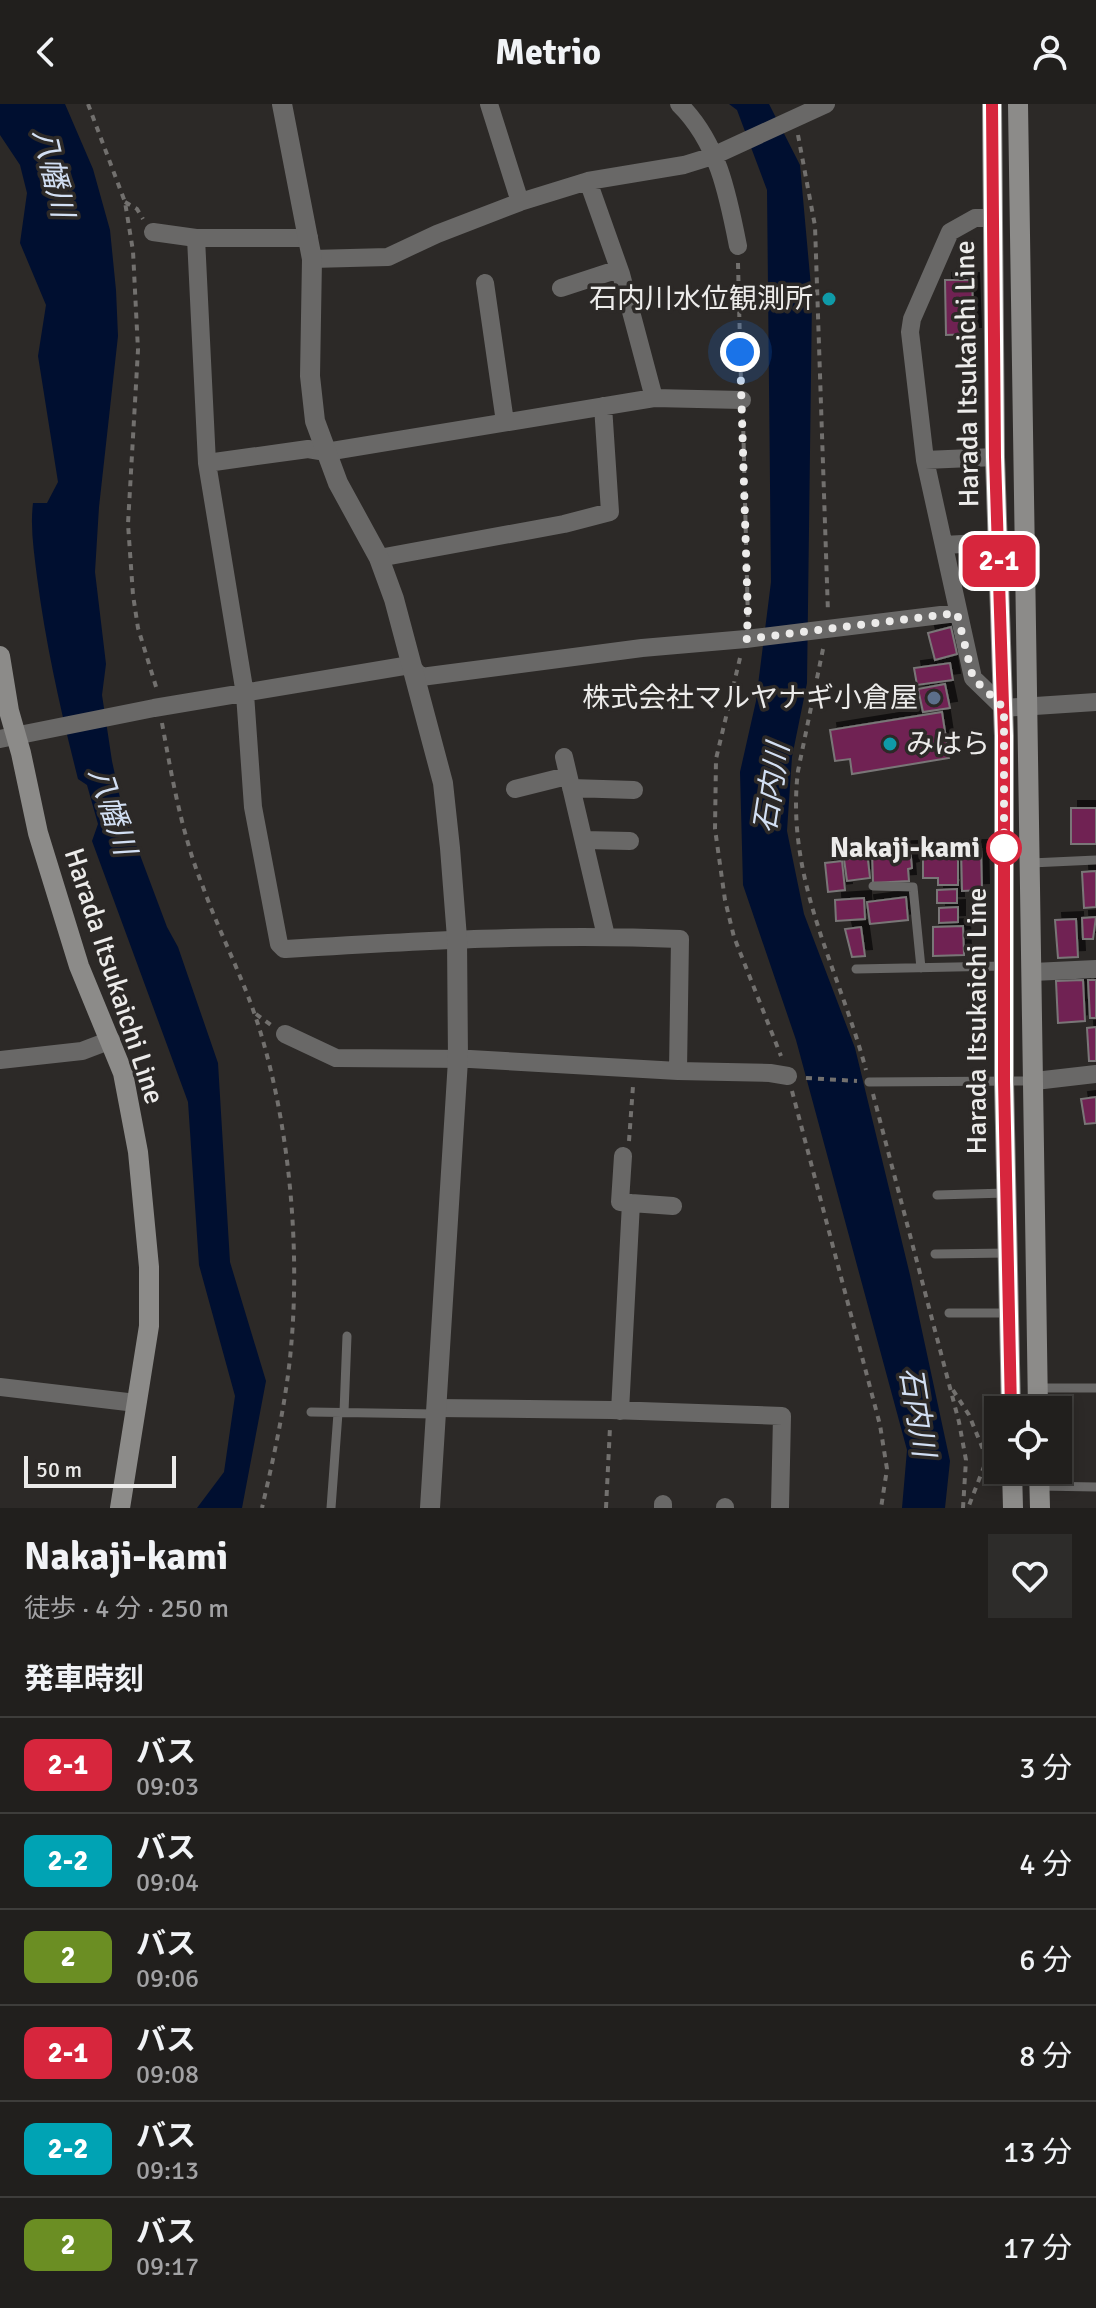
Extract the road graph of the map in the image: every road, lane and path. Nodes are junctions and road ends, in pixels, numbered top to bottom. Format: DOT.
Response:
graph roads {
  1 [pos="88,104"];
  2 [pos="282,104"];
  3 [pos="489,104"];
  4 [pos="679,104"];
  5 [pos="826,104"];
  6 [pos="992,104"];
  7 [pos="1018,104"];
  8 [pos="790,119"];
  9 [pos="718,153"];
  10 [pos="588,181"];
  11 [pos="520,202"];
  12 [pos="993,218"];
  13 [pos="153,232"];
  14 [pos="196,238"];
  15 [pos="309,238"];
  16 [pos="738,246"];
  17 [pos="312,259"];
  18 [pos="619,269"];
  19 [pos="485,283"];
  20 [pos="561,288"];
  21 [pos="654,398"];
  22 [pos="742,400"];
  23 [pos="603,406"];
  24 [pos="505,422"];
  25 [pos="326,452"];
  26 [pos="995,457"];
  27 [pos="925,460"];
  28 [pos="207,463"];
  29 [pos="998,542"];
  30 [pos="944,545"];
  31 [pos="379,558"];
  32 [pos="957,613"];
  33 [pos="828,627"];
  34 [pos="751,638"];
  35 [pos="0,656"];
  36 [pos="410,665"];
  37 [pos="245,694"];
  38 [pos="1096,702"];
  39 [pos="158,708"];
  40 [pos="1004,708"];
  41 [pos="1028,708"];
  42 [pos="14,736"];
  43 [pos="567,774"];
  44 [pos="515,789"];
  45 [pos="634,790"];
  46 [pos="584,840"];
  47 [pos="630,841"];
  48 [pos="1096,860"];
  49 [pos="1031,863"];
  50 [pos="873,886"];
  51 [pos="606,936"];
  52 [pos="457,938"];
  53 [pos="1004,966"];
  54 [pos="921,968"];
  55 [pos="856,969"];
  56 [pos="1096,969"];
  57 [pos="1033,972"];
  58 [pos="285,1034"];
  59 [pos="111,1040"];
  60 [pos="0,1060"];
  61 [pos="458,1060"];
  62 [pos="634,1069"];
  63 [pos="678,1071"];
  64 [pos="1096,1074"];
  65 [pos="792,1077"];
  66 [pos="1004,1081"];
  67 [pos="1035,1081"];
  68 [pos="866,1082"];
  69 [pos="626,1154"];
  70 [pos="1007,1193"];
  71 [pos="937,1195"];
  72 [pos="631,1203"];
  73 [pos="673,1206"];
  74 [pos="1008,1253"];
  75 [pos="935,1254"];
  76 [pos="949,1313"];
  77 [pos="1009,1313"];
  78 [pos="347,1336"];
  79 [pos="950,1385"];
  80 [pos="0,1387"];
  81 [pos="1038,1388"];
  82 [pos="1096,1388"];
  83 [pos="1011,1396"];
  84 [pos="1038,1396"];
  85 [pos="136,1403"];
  86 [pos="615,1410"];
  87 [pos="436,1411"];
  88 [pos="311,1412"];
  89 [pos="341,1412"];
  90 [pos="984,1452"];
  91 [pos="984,1466"];
  92 [pos="1072,1483"];
  93 [pos="1012,1484"];
  94 [pos="1039,1484"];
  95 [pos="1096,1487"];
  96 [pos="120,1508"];
  97 [pos="262,1508"];
  98 [pos="331,1508"];
  99 [pos="430,1508"];
  100 [pos="606,1508"];
  101 [pos="780,1508"];
  102 [pos="881,1508"];
  103 [pos="966,1508"];
  104 [pos="1013,1508"];
  105 [pos="1040,1508"];
  1 -- 39 [label="path"];
  2 -- 15 [label="street"];
  3 -- 11 [label="street"];
  4 -- 9 [label="street"];
  5 -- 8 [label="street"];
  6 -- 12 [label="main road, Harada Itsukaichi Line"];
  7 -- 41 [label="main road, Harada Itsukaichi Line"];
  8 -- 9 [label="street"];
  8 -- 33 [label="path"];
  9 -- 10 [label="street"];
  9 -- 16 [label="street"];
  10 -- 11 [label="street"];
  10 -- 18 [label="street"];
  11 -- 17 [label="street"];
  12 -- 26 [label="main road, Harada Itsukaichi Line"];
  12 -- 27 [label="street"];
  13 -- 14 [label="street"];
  14 -- 15 [label="street"];
  14 -- 28 [label="street"];
  15 -- 17 [label="street"];
  16 -- 22 [label="path"];
  17 -- 25 [label="street"];
  18 -- 20 [label="street"];
  18 -- 21 [label="street"];
  19 -- 24 [label="street"];
  21 -- 22 [label="street"];
  21 -- 23 [label="street"];
  22 -- 34 [label="path"];
  23 -- 24 [label="street"];
  23 -- 31 [label="street"];
  24 -- 25 [label="street"];
  25 -- 28 [label="street"];
  25 -- 31 [label="street"];
  26 -- 27 [label="street"];
  26 -- 29 [label="main road, Harada Itsukaichi Line"];
  27 -- 30 [label="street"];
  28 -- 37 [label="street"];
  29 -- 30 [label="street"];
  29 -- 40 [label="main road, Harada Itsukaichi Line"];
  30 -- 32 [label="street"];
  31 -- 36 [label="street"];
  32 -- 33 [label="street"];
  32 -- 40 [label="street"];
  33 -- 34 [label="street"];
  33 -- 68 [label="path"];
  34 -- 36 [label="street"];
  34 -- 65 [label="path"];
  35 -- 42 [label="main road, Harada Itsukaichi Line"];
  36 -- 37 [label="street"];
  36 -- 52 [label="street"];
  37 -- 39 [label="street"];
  37 -- 52 [label="street"];
  38 -- 41 [label="street"];
  39 -- 42 [label="street"];
  39 -- 97 [label="path"];
  40 -- 41 [label="street"];
  40 -- 53 [label="main road, Harada Itsukaichi Line"];
  41 -- 49 [label="main road, Harada Itsukaichi Line"];
  42 -- 59 [label="main road, Harada Itsukaichi Line"];
  43 -- 44 [label="street"];
  43 -- 45 [label="street"];
  43 -- 46 [label="street"];
  46 -- 47 [label="street"];
  46 -- 51 [label="street"];
  48 -- 49 [label="lane"];
  49 -- 57 [label="main road, Harada Itsukaichi Line"];
  50 -- 54 [label="lane"];
  51 -- 52 [label="street"];
  51 -- 63 [label="street"];
  52 -- 61 [label="street"];
  53 -- 54 [label="lane"];
  53 -- 66 [label="main road, Harada Itsukaichi Line"];
  54 -- 55 [label="lane"];
  56 -- 57 [label="street"];
  57 -- 67 [label="main road, Harada Itsukaichi Line"];
  58 -- 61 [label="street"];
  59 -- 60 [label="street"];
  59 -- 85 [label="main road, Harada Itsukaichi Line"];
  61 -- 62 [label="street"];
  61 -- 87 [label="street"];
  62 -- 63 [label="street"];
  62 -- 69 [label="path"];
  63 -- 65 [label="street"];
  64 -- 67 [label="street"];
  65 -- 68 [label="path"];
  65 -- 102 [label="path"];
  66 -- 67 [label="lane"];
  66 -- 68 [label="lane"];
  66 -- 70 [label="main road, Harada Itsukaichi Line"];
  67 -- 81 [label="main road, Harada Itsukaichi Line"];
  68 -- 79 [label="path"];
  69 -- 72 [label="street"];
  70 -- 71 [label="lane"];
  70 -- 74 [label="main road, Harada Itsukaichi Line"];
  72 -- 73 [label="street"];
  72 -- 86 [label="street"];
  74 -- 75 [label="lane"];
  74 -- 77 [label="main road, Harada Itsukaichi Line"];
  76 -- 77 [label="lane"];
  77 -- 83 [label="main road, Harada Itsukaichi Line"];
  78 -- 89 [label="lane"];
  79 -- 90 [label="path"];
  79 -- 103 [label="path"];
  80 -- 85 [label="street"];
  81 -- 82 [label="lane"];
  81 -- 84 [label="main road, Harada Itsukaichi Line"];
  85 -- 96 [label="main road, Harada Itsukaichi Line"];
  86 -- 87 [label="street"];
  86 -- 100 [label="path"];
  86 -- 101 [label="street"];
  87 -- 89 [label="lane"];
  87 -- 99 [label="street"];
  88 -- 89 [label="lane"];
  89 -- 98 [label="lane"];
  91 -- 103 [label="path"];
  92 -- 95 [label="lane"];
  93 -- 104 [label="main road"];
  94 -- 105 [label="main road"];
}
